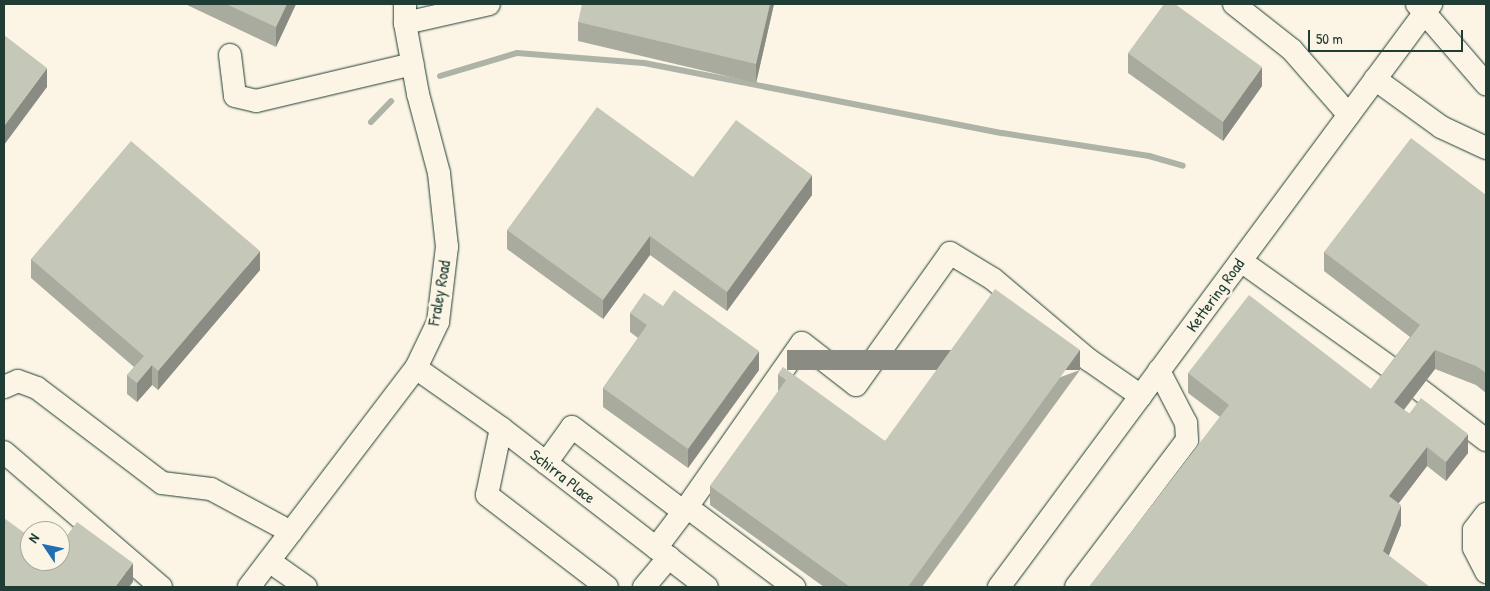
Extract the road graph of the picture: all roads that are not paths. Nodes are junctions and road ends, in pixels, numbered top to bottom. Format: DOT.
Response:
graph roads {
  1 [pos="489,4"];
  2 [pos="1234,4"];
  3 [pos="1425,6"];
  4 [pos="405,13"];
  5 [pos="230,55"];
  6 [pos="413,64"];
  7 [pos="1375,79"];
  8 [pos="1486,84"];
  9 [pos="1349,115"];
  10 [pos="1486,148"];
  11 [pos="1241,260"];
  12 [pos="416,368"];
  13 [pos="1159,371"];
  14 [pos="1398,373"];
  15 [pos="4,387"];
  16 [pos="1419,389"];
  17 [pos="1141,396"];
  18 [pos="501,428"];
  19 [pos="1486,440"];
  20 [pos="4,452"];
  21 [pos="546,463"];
  22 [pos="685,509"];
  23 [pos="1486,514"];
  24 [pos="291,532"];
  25 [pos="662,552"];
  26 [pos="269,561"];
  27 [pos="1486,572"];
  28 [pos="161,587"];
  29 [pos="249,587"];
  30 [pos="306,587"];
  31 [pos="607,587"];
  32 [pos="644,587"];
  33 [pos="707,587"];
  34 [pos="794,587"];
  35 [pos="999,587"];
  36 [pos="1076,587"];
  1 -- 4 [label="street"];
  2 -- 9 [label="street"];
  3 -- 7 [label="street, Kettering Road"];
  3 -- 8 [label="street"];
  4 -- 6 [label="street, Fraley Road"];
  5 -- 6 [label="street"];
  6 -- 12 [label="street, Fraley Road"];
  7 -- 9 [label="street, Kettering Road"];
  7 -- 10 [label="street"];
  9 -- 11 [label="street, Kettering Road"];
  11 -- 13 [label="street, Kettering Road"];
  11 -- 14 [label="street"];
  12 -- 18 [label="street, Schirra Place"];
  12 -- 24 [label="street, Fraley Road"];
  13 -- 17 [label="street, Kettering Road"];
  13 -- 36 [label="street"];
  15 -- 24 [label="street"];
  16 -- 19 [label="street"];
  17 -- 22 [label="street"];
  17 -- 35 [label="street, Kettering Road"];
  18 -- 21 [label="street, Schirra Place"];
  18 -- 31 [label="street"];
  20 -- 28 [label="street"];
  21 -- 22 [label="street"];
  21 -- 25 [label="street, Schirra Place"];
  22 -- 25 [label="street"];
  22 -- 34 [label="street"];
  23 -- 27 [label="street"];
  24 -- 26 [label="street, Fraley Road"];
  25 -- 32 [label="street"];
  25 -- 33 [label="street, Schirra Place"];
  26 -- 29 [label="street, Fraley Road"];
  26 -- 30 [label="street"];
}
